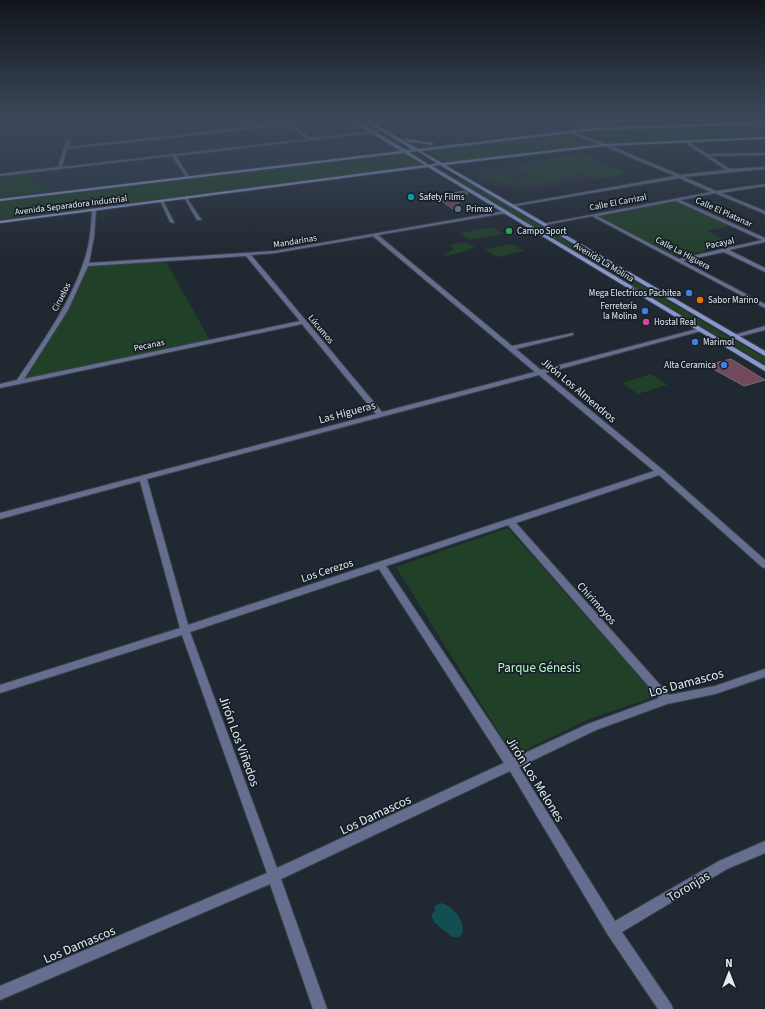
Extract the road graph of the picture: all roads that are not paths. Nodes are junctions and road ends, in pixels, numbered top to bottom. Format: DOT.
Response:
graph roads {
  1 [pos="78,166"];
  2 [pos="180,166"];
  3 [pos="278,166"];
  4 [pos="428,166"];
  5 [pos="445,166"];
  6 [pos="655,166"];
  7 [pos="724,166"];
  8 [pos="60,168"];
  9 [pos="765,168"];
  10 [pos="729,170"];
  11 [pos="392,171"];
  12 [pos="419,172"];
  13 [pos="430,173"];
  14 [pos="0,175"];
  15 [pos="444,176"];
  16 [pos="679,176"];
  17 [pos="187,177"];
  18 [pos="451,180"];
  19 [pos="472,182"];
  20 [pos="765,185"];
  21 [pos="757,186"];
  22 [pos="765,189"];
  23 [pos="716,192"];
  24 [pos="185,198"];
  25 [pos="0,200"];
  26 [pos="677,200"];
  27 [pos="161,201"];
  28 [pos="512,206"];
  29 [pos="94,210"];
  30 [pos="504,212"];
  31 [pos="765,213"];
  32 [pos="594,215"];
  33 [pos="199,219"];
  34 [pos="0,222"];
  35 [pos="172,222"];
  36 [pos="545,224"];
  37 [pos="376,236"];
  38 [pos="765,240"];
  39 [pos="724,250"];
  40 [pos="248,255"];
  41 [pos="679,260"];
  42 [pos="85,265"];
  43 [pos="765,270"];
  44 [pos="765,306"];
  45 [pos="302,322"];
  46 [pos="765,328"];
  47 [pos="699,330"];
  48 [pos="571,334"];
  49 [pos="734,336"];
  50 [pos="512,348"];
  51 [pos="765,354"];
  52 [pos="765,369"];
  53 [pos="540,372"];
  54 [pos="19,382"];
  55 [pos="0,386"];
  56 [pos="380,414"];
  57 [pos="660,472"];
  58 [pos="143,479"];
  59 [pos="0,516"];
  60 [pos="510,522"];
  61 [pos="381,565"];
  62 [pos="765,565"];
  63 [pos="185,630"];
  64 [pos="765,672"];
  65 [pos="0,689"];
  66 [pos="667,700"];
  67 [pos="512,765"];
  68 [pos="764,849"];
  69 [pos="274,876"];
  70 [pos="613,930"];
  71 [pos="0,993"];
  72 [pos="320,1009"];
  73 [pos="666,1009"];
  1 -- 8 [label="street"];
  2 -- 17 [label="street"];
  3 -- 17 [label="main road, Avenida Separadora Industrial"];
  4 -- 11 [label="main road, Avenida Separadora Industrial"];
  4 -- 15 [label="main road, Avenida La Molina"];
  5 -- 19 [label="main road, Avenida La Molina"];
  6 -- 16 [label="street"];
  7 -- 10 [label="street"];
  8 -- 14 [label="street"];
  9 -- 10 [label="street"];
  10 -- 16 [label="street"];
  11 -- 12 [label="main road"];
  11 -- 24 [label="main road, Avenida Separadora Industrial"];
  13 -- 15 [label="main road"];
  15 -- 18 [label="main road, Avenida La Molina"];
  16 -- 23 [label="street"];
  16 -- 28 [label="street"];
  17 -- 25 [label="main road, Avenida Separadora Industrial"];
  18 -- 19 [label="main road"];
  18 -- 30 [label="main road, Avenida La Molina"];
  19 -- 28 [label="main road, Avenida La Molina"];
  20 -- 21 [label="street, Calle El Carrizal"];
  21 -- 22 [label="street"];
  21 -- 23 [label="street, Calle El Carrizal"];
  23 -- 26 [label="street, Calle El Carrizal"];
  23 -- 31 [label="street"];
  24 -- 27 [label="main road, Avenida Separadora Industrial"];
  24 -- 33 [label="street"];
  26 -- 32 [label="street, Calle El Carrizal"];
  26 -- 38 [label="street, Calle El Platanar"];
  27 -- 29 [label="main road, Avenida Separadora Industrial"];
  27 -- 35 [label="street"];
  28 -- 36 [label="main road, Avenida La Molina"];
  29 -- 34 [label="main road, Avenida Separadora Industrial"];
  29 -- 42 [label="street, Ciruelos"];
  30 -- 37 [label="street, Mandarinas"];
  30 -- 47 [label="main road, Avenida La Molina"];
  32 -- 36 [label="street, Calle El Carrizal"];
  32 -- 41 [label="street, Calle La Higuera"];
  36 -- 49 [label="main road, Avenida La Molina"];
  37 -- 40 [label="street, Mandarinas"];
  37 -- 50 [label="street, Jirón Los Almendros"];
  38 -- 39 [label="street, Pacayal"];
  39 -- 41 [label="street, Pacayal"];
  39 -- 43 [label="street"];
  40 -- 42 [label="street, Mandarinas"];
  40 -- 45 [label="street, Lúcumos"];
  41 -- 44 [label="street, Calle La Higuera"];
  42 -- 54 [label="street, Ciruelos"];
  45 -- 54 [label="street, Pecanas"];
  45 -- 56 [label="street, Lúcumos"];
  46 -- 49 [label="street"];
  47 -- 52 [label="main road, Avenida La Molina"];
  47 -- 53 [label="street, Las Higueras"];
  48 -- 50 [label="street"];
  49 -- 51 [label="main road, Avenida La Molina"];
  50 -- 53 [label="street, Jirón Los Almendros"];
  53 -- 56 [label="street, Las Higueras"];
  53 -- 57 [label="street, Jirón Los Almendros"];
  54 -- 55 [label="street, Pecanas"];
  56 -- 58 [label="street, Las Higueras"];
  57 -- 60 [label="street, Los Cerezos"];
  57 -- 62 [label="street, Jirón Los Almendros"];
  58 -- 59 [label="street, Las Higueras"];
  58 -- 63 [label="street, Jirón Los Viñedos"];
  60 -- 61 [label="street, Los Cerezos"];
  60 -- 66 [label="street, Chirimoyos"];
  61 -- 63 [label="street, Los Cerezos"];
  61 -- 67 [label="street, Jirón Los Melones"];
  63 -- 65 [label="street, Los Cerezos"];
  63 -- 69 [label="street, Jirón Los Viñedos"];
  64 -- 66 [label="street, Los Damascos"];
  66 -- 67 [label="street, Los Damascos"];
  67 -- 69 [label="street, Los Damascos"];
  67 -- 70 [label="street, Jirón Los Melones"];
  68 -- 70 [label="street, Toronjas"];
  69 -- 71 [label="street, Los Damascos"];
  69 -- 72 [label="street, Jirón Los Viñedos"];
  70 -- 73 [label="street, Jirón Los Melones"];
}
